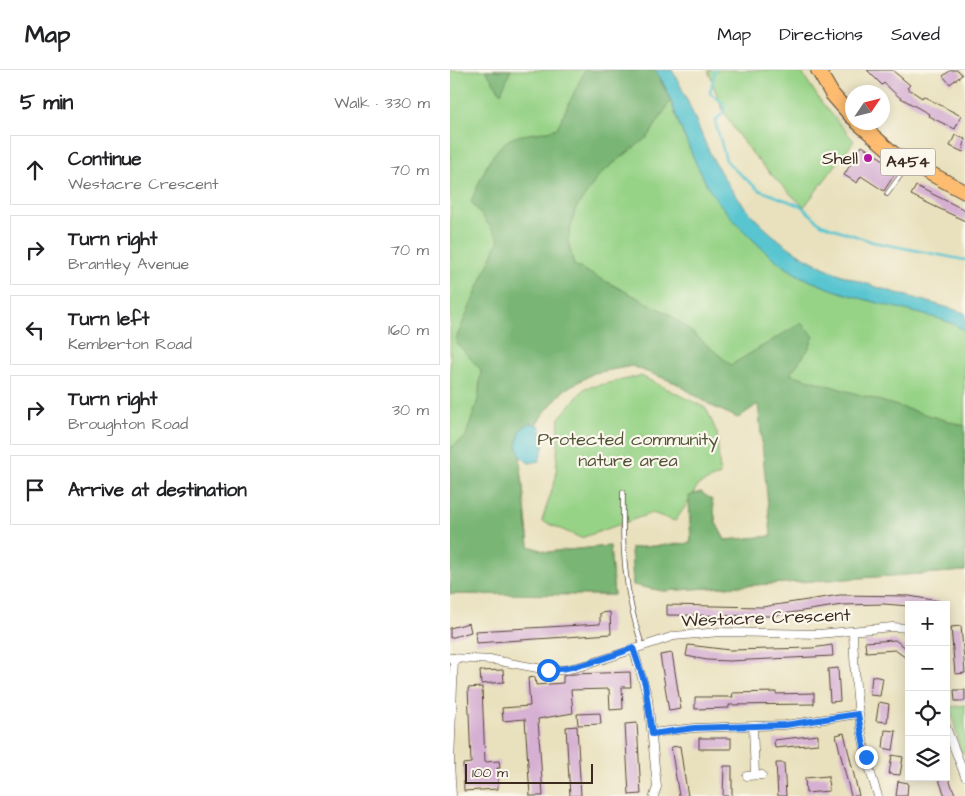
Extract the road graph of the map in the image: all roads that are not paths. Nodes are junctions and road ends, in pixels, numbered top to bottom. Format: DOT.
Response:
graph roads {
  1 [pos="818,70"];
  2 [pos="845,109"];
  3 [pos="866,130"];
  4 [pos="909,163"];
  5 [pos="965,192"];
  6 [pos="887,194"];
  7 [pos="623,492"];
  8 [pos="905,628"];
  9 [pos="853,632"];
  10 [pos="642,645"];
  11 [pos="633,648"];
  12 [pos="452,658"];
  13 [pos="858,714"];
  14 [pos="753,727"];
  15 [pos="450,730"];
  16 [pos="652,734"];
  17 [pos="949,736"];
  18 [pos="754,776"];
  19 [pos="965,776"];
  20 [pos="452,796"];
  21 [pos="654,796"];
  22 [pos="878,796"];
  1 -- 2 [label="highway"];
  3 -- 4 [label="highway, A454"];
  4 -- 5 [label="highway, A454"];
  4 -- 6 [label="lane"];
  7 -- 10 [label="lane"];
  8 -- 9 [label="street, Westacre Crescent"];
  9 -- 10 [label="street, Westacre Crescent"];
  9 -- 13 [label="street"];
  10 -- 11 [label="street, Westacre Crescent"];
  11 -- 12 [label="street, Westacre Crescent"];
  11 -- 16 [label="street"];
  12 -- 15 [label="street"];
  13 -- 14 [label="street"];
  13 -- 22 [label="street"];
  14 -- 16 [label="street"];
  14 -- 18 [label="street"];
  15 -- 20 [label="street"];
  16 -- 21 [label="street"];
  17 -- 19 [label="street"];
}
